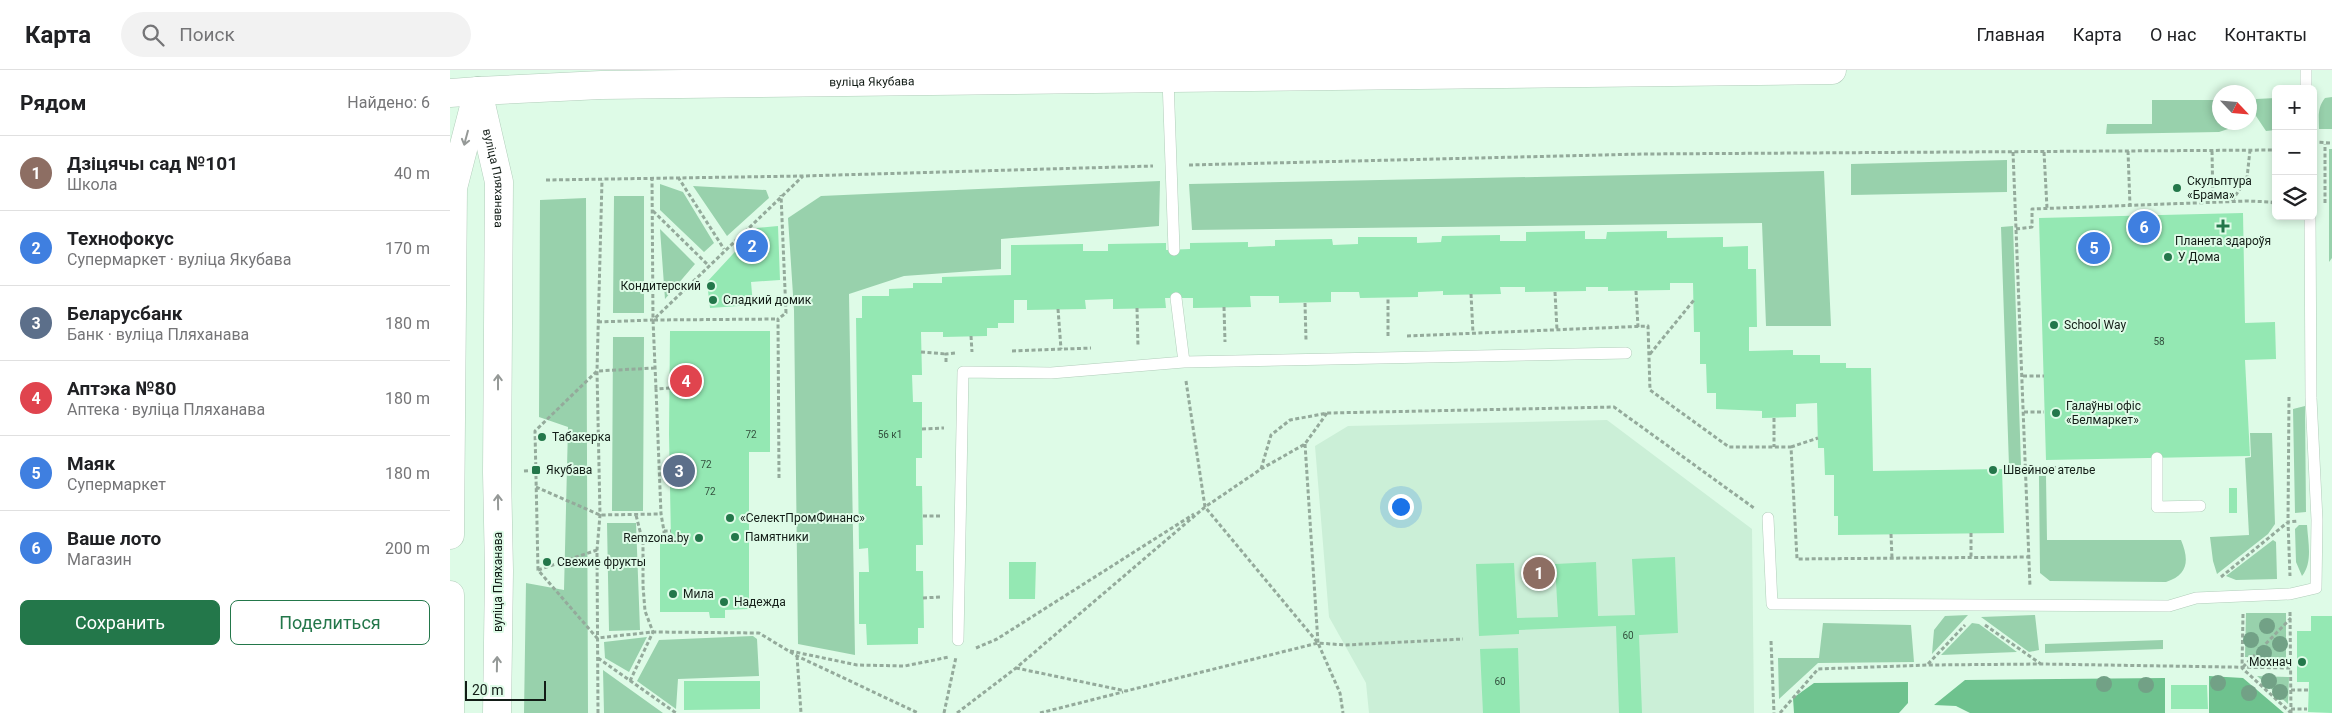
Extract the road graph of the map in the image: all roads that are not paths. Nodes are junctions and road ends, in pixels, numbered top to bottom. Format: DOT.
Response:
graph roads {
  1 [pos="1832,70"];
  2 [pos="2306,70"];
  3 [pos="1168,79"];
  4 [pos="2306,85"];
  5 [pos="478,91"];
  6 [pos="450,93"];
  7 [pos="2310,220"];
  8 [pos="1174,250"];
  9 [pos="1176,298"];
  10 [pos="1626,353"];
  11 [pos="1184,362"];
  12 [pos="2157,458"];
  13 [pos="2200,506"];
  14 [pos="1768,518"];
  15 [pos="450,535"];
  16 [pos="450,594"];
  17 [pos="958,640"];
  18 [pos="450,713"];
  19 [pos="497,713"];
  1 -- 3 [label="street, вуліца Якубава"];
  2 -- 4 [label="lane"];
  3 -- 5 [label="street, вуліца Якубава"];
  3 -- 8 [label="lane"];
  5 -- 6 [label="street, вуліца Якубава"];
  5 -- 15 [label="street, вуліца Пляханава, one-way"];
  19 -- 5 [label="street, вуліца Пляханава, one-way"];
  7 -- 14 [label="lane"];
  9 -- 11 [label="lane"];
  10 -- 11 [label="lane"];
  11 -- 17 [label="lane"];
  12 -- 13 [label="lane"];
  16 -- 18 [label="street"];
}
